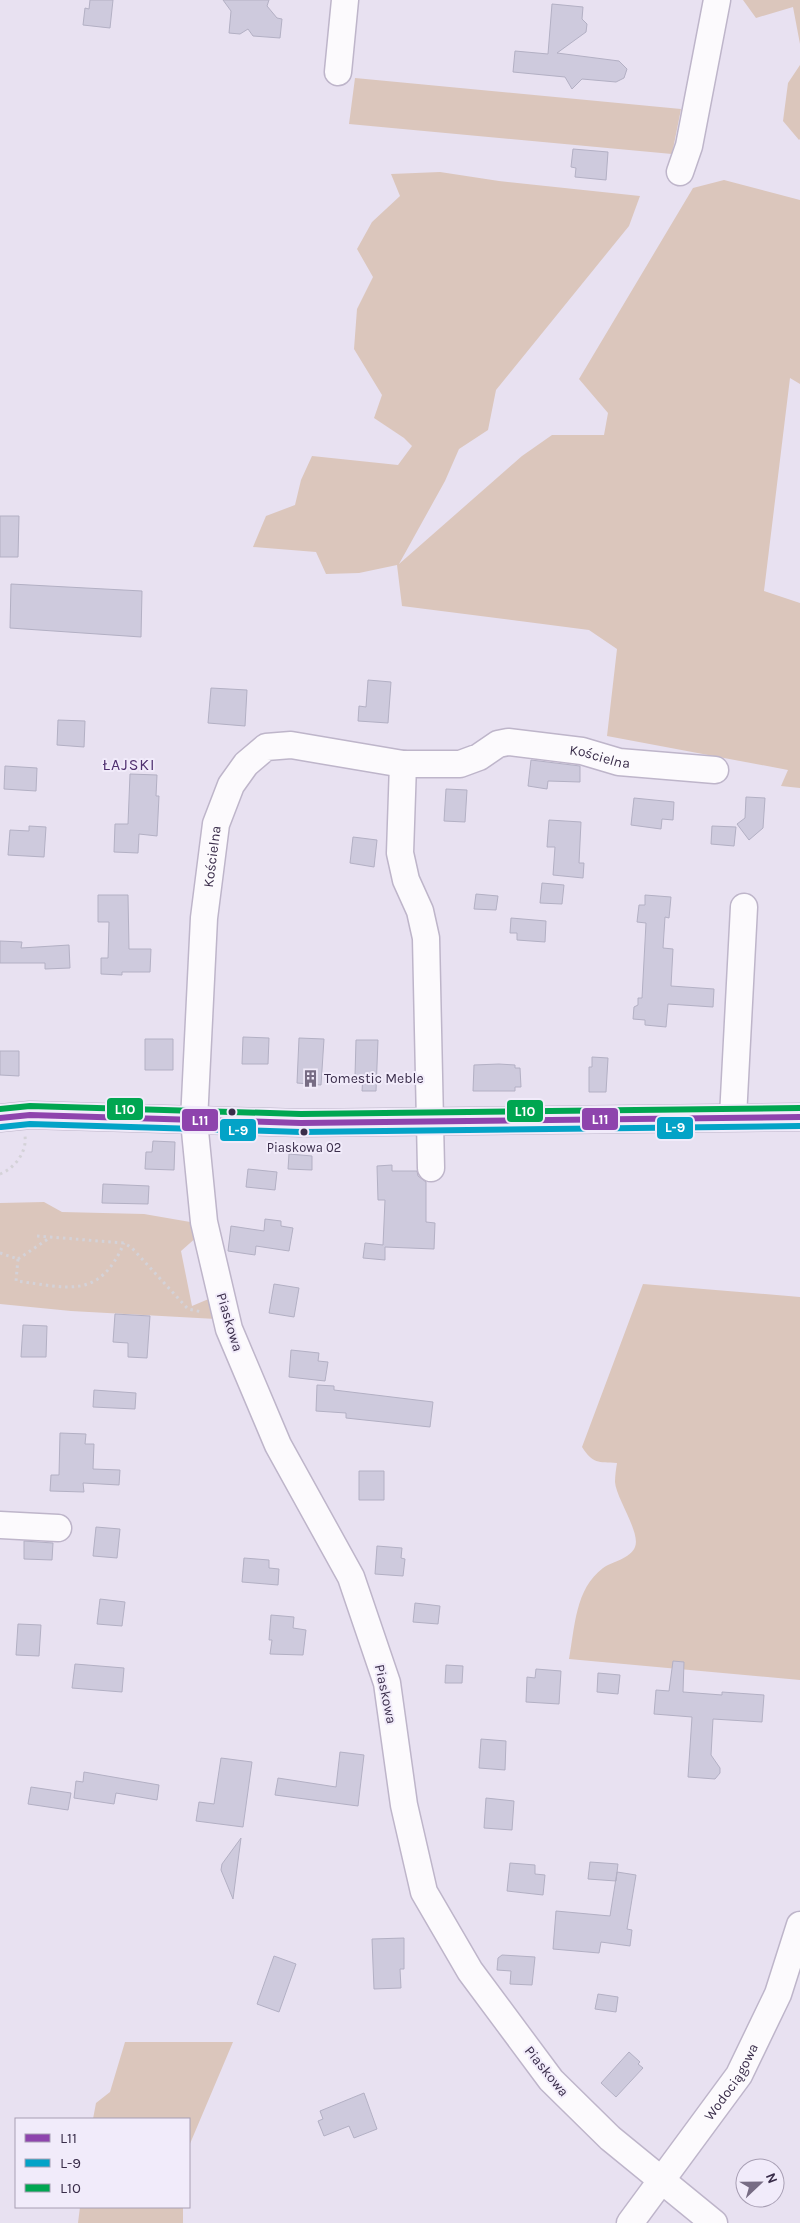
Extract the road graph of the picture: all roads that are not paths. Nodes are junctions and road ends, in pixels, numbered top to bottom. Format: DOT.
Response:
graph roads {
  1 [pos="345,0"];
  2 [pos="717,0"];
  3 [pos="338,72"];
  4 [pos="680,172"];
  5 [pos="403,764"];
  6 [pos="715,770"];
  7 [pos="744,907"];
  8 [pos="733,1117"];
  9 [pos="800,1117"];
  10 [pos="0,1118"];
  11 [pos="194,1121"];
  12 [pos="430,1123"];
  13 [pos="431,1168"];
  14 [pos="0,1525"];
  15 [pos="58,1528"];
  16 [pos="800,1925"];
  17 [pos="662,2182"];
  18 [pos="630,2223"];
  19 [pos="714,2223"];
  1 -- 3 [label="street"];
  2 -- 4 [label="street"];
  5 -- 6 [label="street, Kościelna"];
  5 -- 11 [label="street, Kościelna"];
  5 -- 12 [label="street"];
  7 -- 8 [label="street"];
  8 -- 9 [label="street"];
  8 -- 12 [label="street"];
  10 -- 11 [label="street"];
  11 -- 12 [label="street"];
  11 -- 17 [label="street, Piaskowa"];
  12 -- 13 [label="street"];
  14 -- 15 [label="street"];
  16 -- 17 [label="street, Wodociągowa"];
  17 -- 18 [label="street, Wodociągowa"];
  17 -- 19 [label="street, Piaskowa"];
}
